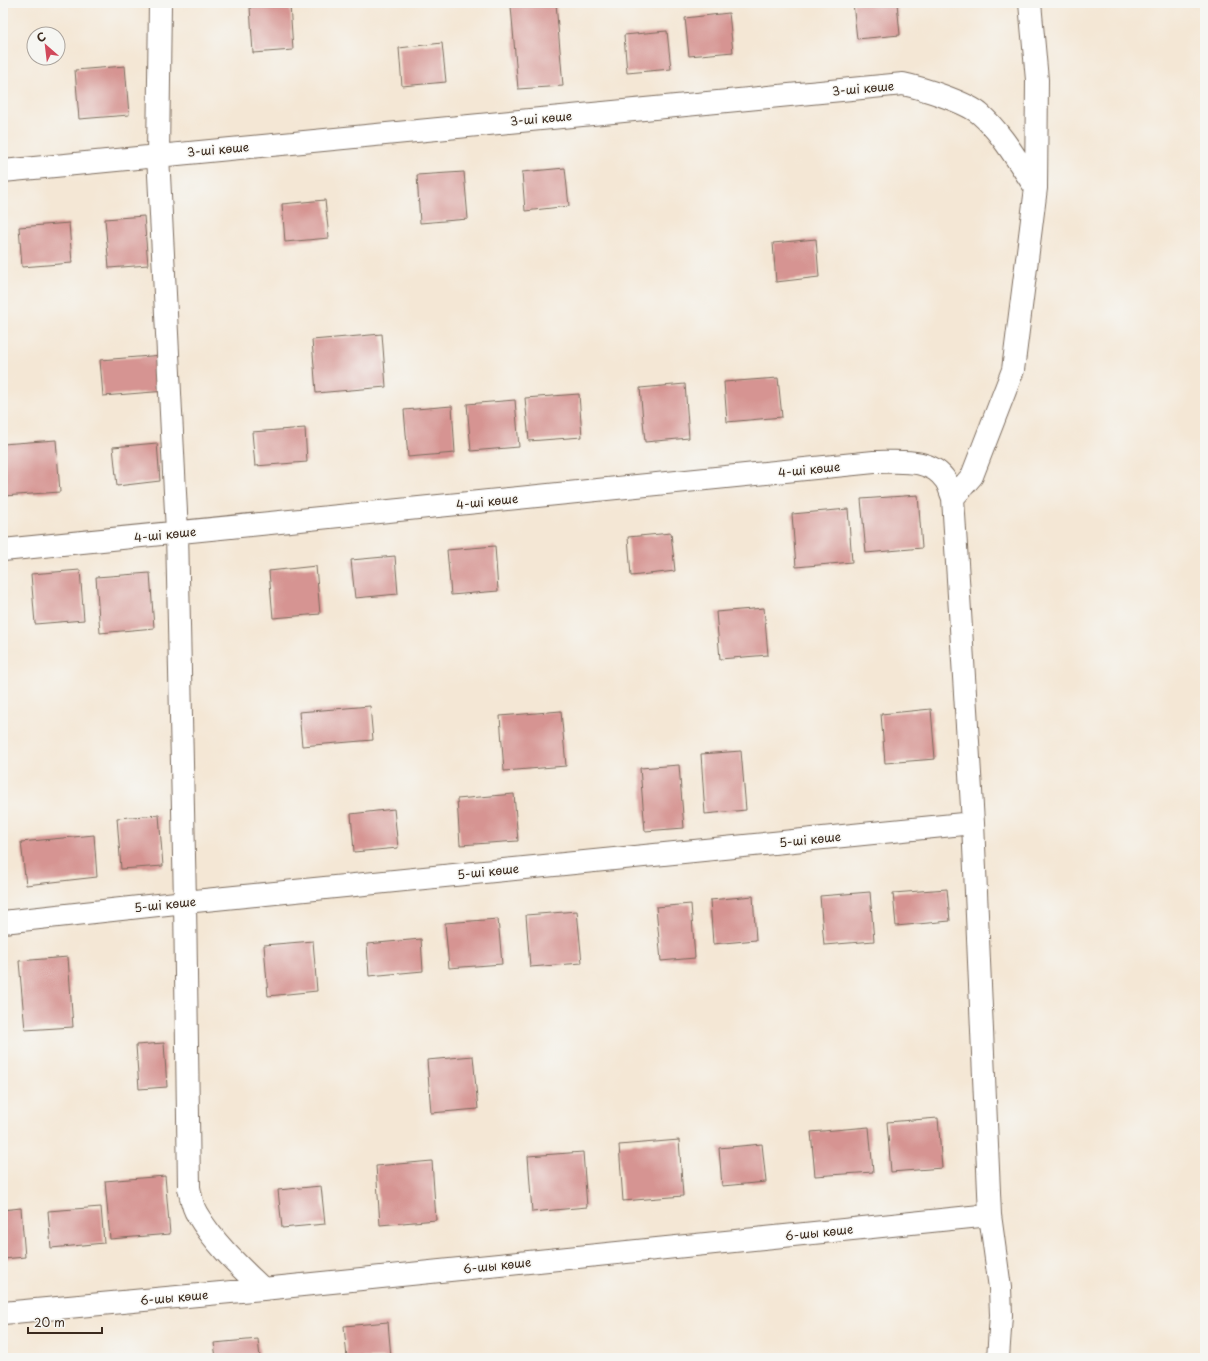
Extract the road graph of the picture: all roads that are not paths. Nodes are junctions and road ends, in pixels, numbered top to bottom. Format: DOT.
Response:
graph roads {
  1 [pos="160,3"];
  2 [pos="1030,3"];
  3 [pos="158,155"];
  4 [pos="3,171"];
  5 [pos="1036,188"];
  6 [pos="953,498"];
  7 [pos="177,532"];
  8 [pos="3,550"];
  9 [pos="973,823"];
  10 [pos="185,902"];
  11 [pos="3,922"];
  12 [pos="990,1215"];
  13 [pos="264,1289"];
  14 [pos="3,1313"];
  15 [pos="998,1358"];
  1 -- 3 [label="street"];
  2 -- 5 [label="street"];
  3 -- 4 [label="street, 3-ші көше"];
  3 -- 5 [label="street, 3-ші көше"];
  3 -- 7 [label="street"];
  5 -- 6 [label="street"];
  6 -- 7 [label="street, 4-ші көше"];
  6 -- 9 [label="street"];
  7 -- 8 [label="street, 4-ші көше"];
  7 -- 10 [label="street"];
  9 -- 10 [label="street, 5-ші көше"];
  9 -- 12 [label="street"];
  10 -- 11 [label="street, 5-ші көше"];
  10 -- 13 [label="street"];
  12 -- 13 [label="street, 6-шы көше"];
  12 -- 15 [label="street"];
  13 -- 14 [label="street, 6-шы көше"];
}
